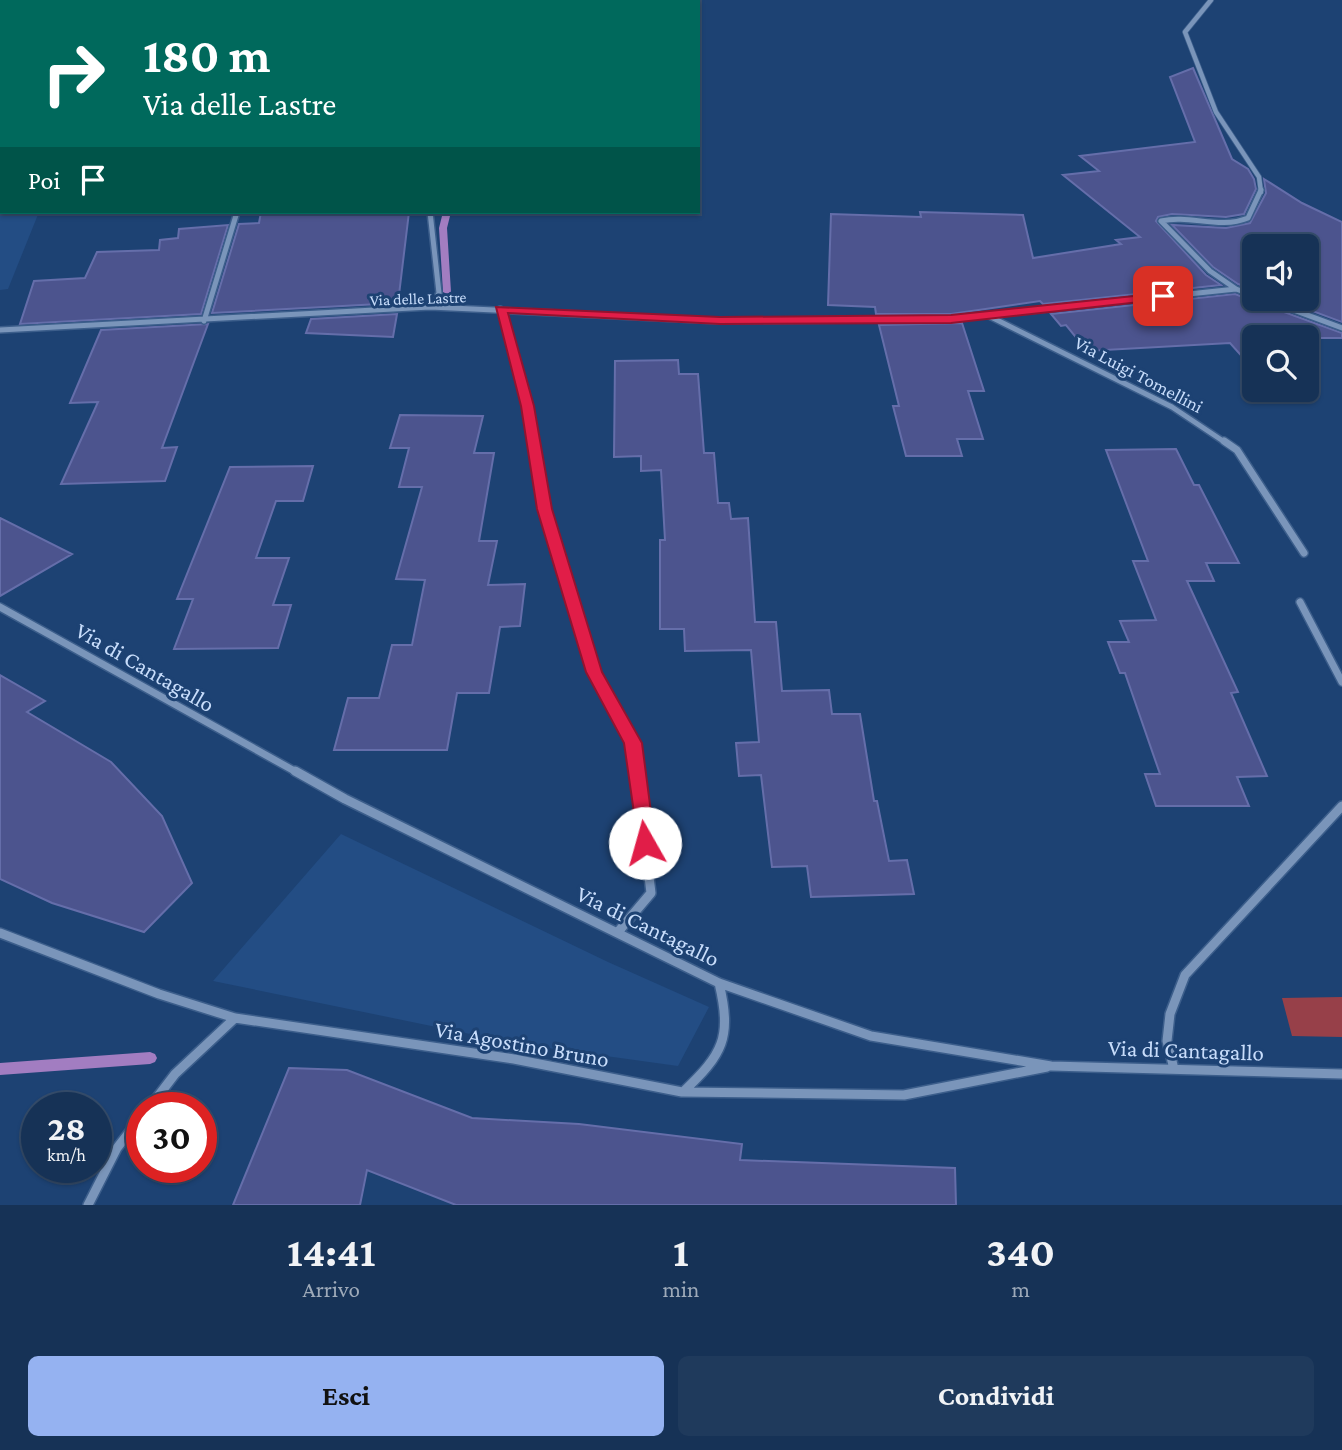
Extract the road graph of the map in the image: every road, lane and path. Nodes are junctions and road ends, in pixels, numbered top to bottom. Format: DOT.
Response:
graph roads {
  1 [pos="1211,0"];
  2 [pos="236,214"];
  3 [pos="430,214"];
  4 [pos="1236,289"];
  5 [pos="1242,291"];
  6 [pos="430,307"];
  7 [pos="500,309"];
  8 [pos="1296,311"];
  9 [pos="987,315"];
  10 [pos="204,320"];
  11 [pos="1342,328"];
  12 [pos="0,330"];
  13 [pos="1304,553"];
  14 [pos="1300,602"];
  15 [pos="0,607"];
  16 [pos="1342,682"];
  17 [pos="1342,806"];
  18 [pos="618,932"];
  19 [pos="0,933"];
  20 [pos="719,983"];
  21 [pos="235,1018"];
  22 [pos="1051,1066"];
  23 [pos="1174,1069"];
  24 [pos="1342,1074"];
  25 [pos="161,1092"];
  26 [pos="682,1092"];
  27 [pos="126,1136"];
  28 [pos="88,1205"];
  1 -- 4 [label="street"];
  2 -- 10 [label="street"];
  3 -- 6 [label="street"];
  4 -- 5 [label="street, Via delle Lastre"];
  4 -- 9 [label="street, Via delle Lastre"];
  6 -- 7 [label="street, Via delle Lastre"];
  6 -- 10 [label="street, Via delle Lastre"];
  7 -- 9 [label="street, Via delle Lastre"];
  7 -- 18 [label="street"];
  8 -- 11 [label="street"];
  9 -- 13 [label="street, Via Luigi Tomellini"];
  10 -- 12 [label="street, Via delle Lastre"];
  14 -- 16 [label="street"];
  15 -- 18 [label="street, Via di Cantagallo"];
  17 -- 23 [label="street"];
  18 -- 20 [label="street, Via di Cantagallo"];
  19 -- 21 [label="street, Via Agostino Bruno"];
  20 -- 22 [label="street, Via di Cantagallo"];
  20 -- 26 [label="street"];
  21 -- 25 [label="street"];
  21 -- 26 [label="street, Via Agostino Bruno"];
  22 -- 23 [label="street, Via di Cantagallo"];
  22 -- 26 [label="street, Via Agostino Bruno"];
  23 -- 24 [label="street, Via di Cantagallo"];
  27 -- 28 [label="street"];
}
